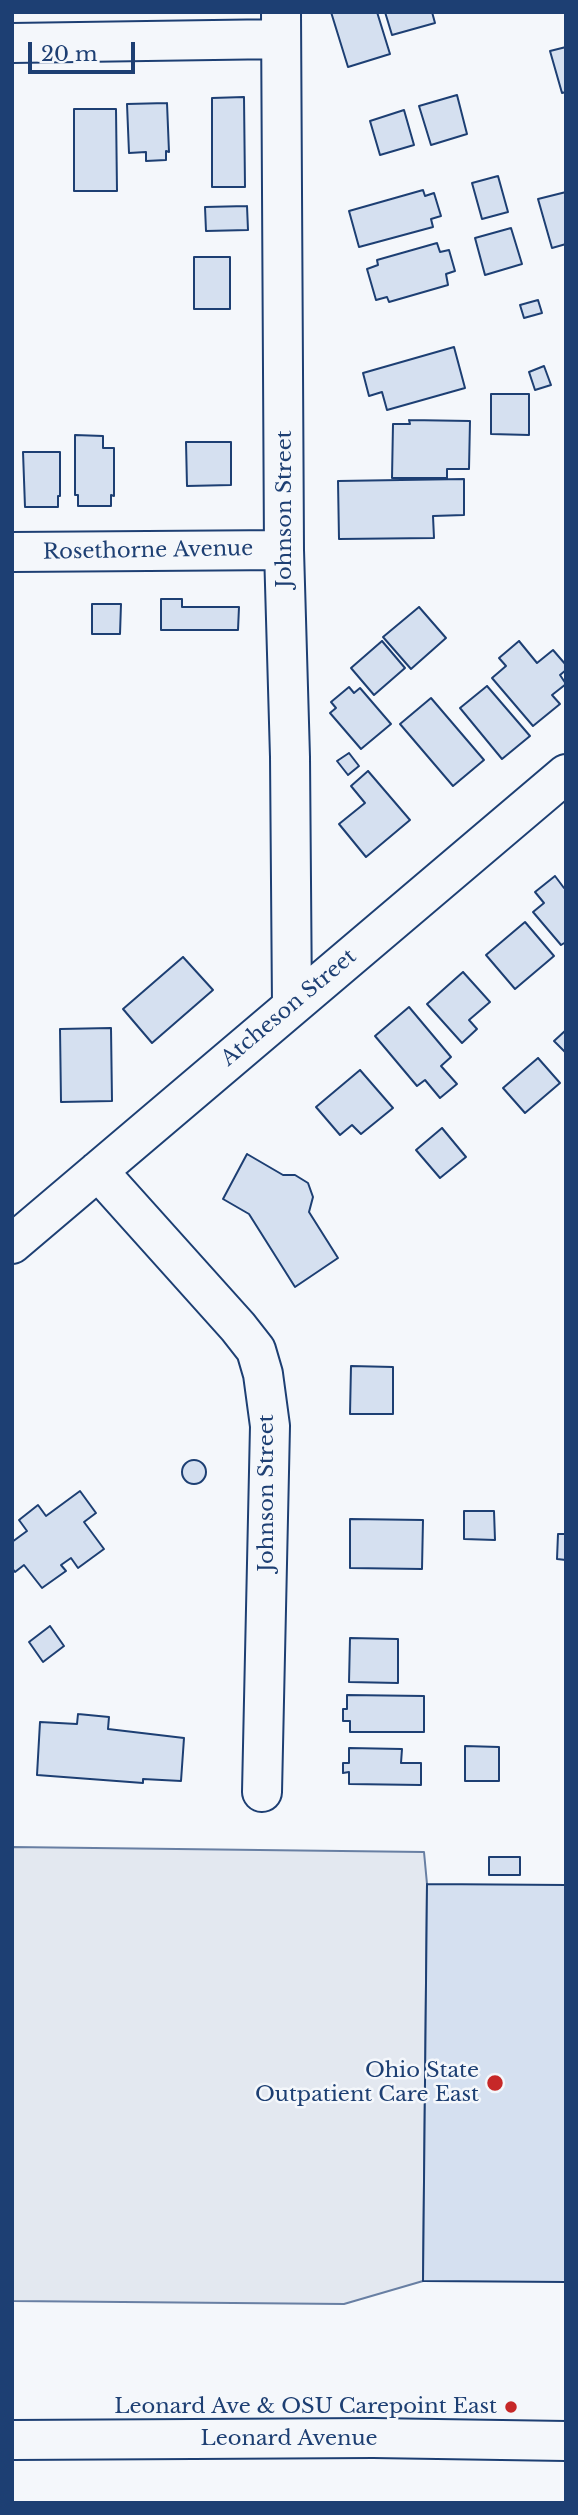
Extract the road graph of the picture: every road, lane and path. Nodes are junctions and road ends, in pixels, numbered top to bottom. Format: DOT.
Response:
graph roads {
  1 [pos="281,26"];
  2 [pos="12,43"];
  3 [pos="284,550"];
  4 [pos="12,552"];
  5 [pos="566,774"];
  6 [pos="292,1005"];
  7 [pos="98,1171"];
  8 [pos="12,1244"];
  9 [pos="262,1792"];
  10 [pos="12,2440"];
  11 [pos="566,2441"];
  1 -- 2 [label="street"];
  1 -- 3 [label="street, Johnson Street"];
  3 -- 4 [label="street, Rosethorne Avenue"];
  3 -- 6 [label="street, Johnson Street"];
  5 -- 6 [label="street, Atcheson Street"];
  6 -- 7 [label="street, Atcheson Street"];
  7 -- 8 [label="street, Atcheson Street"];
  7 -- 9 [label="street, Johnson Street"];
  10 -- 11 [label="street, Leonard Avenue"];
}
